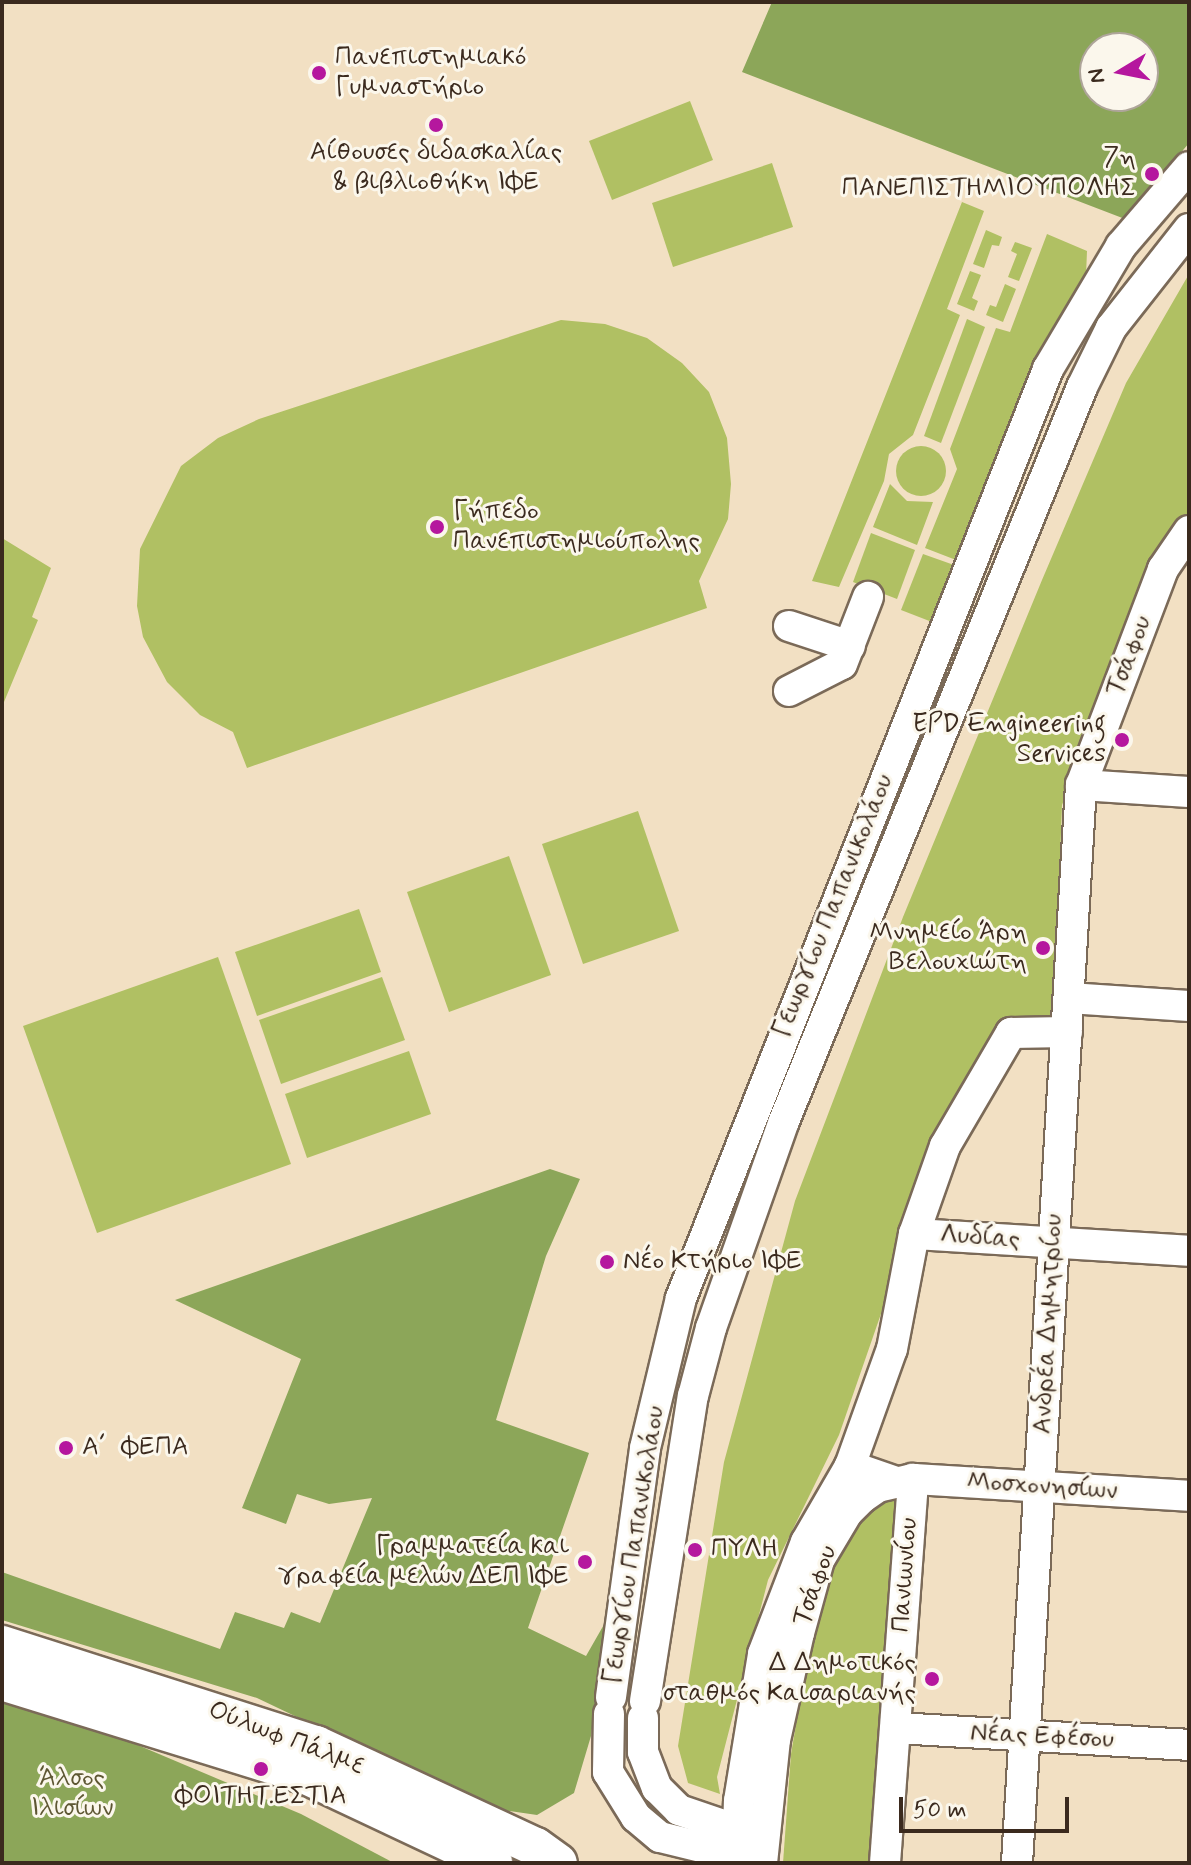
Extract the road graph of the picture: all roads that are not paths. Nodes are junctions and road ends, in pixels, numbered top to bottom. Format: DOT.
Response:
graph roads {
  1 [pos="1189,167"];
  2 [pos="1189,229"];
  3 [pos="1189,531"];
  4 [pos="1176,569"];
  5 [pos="868,597"];
  6 [pos="789,626"];
  7 [pos="851,655"];
  8 [pos="789,691"];
  9 [pos="1081,785"];
  10 [pos="1189,792"];
  11 [pos="1069,998"];
  12 [pos="1189,1006"];
  13 [pos="1067,1032"];
  14 [pos="914,1234"];
  15 [pos="1054,1243"];
  16 [pos="1189,1251"];
  17 [pos="850,1466"];
  18 [pos="904,1480"];
  19 [pos="1039,1487"];
  20 [pos="1189,1496"];
  21 [pos="2,1645"];
  22 [pos="2,1681"];
  23 [pos="896,1728"];
  24 [pos="1024,1736"];
  25 [pos="1189,1745"];
  26 [pos="744,1853"];
  27 [pos="493,1863"];
  28 [pos="558,1863"];
  29 [pos="885,1863"];
  30 [pos="1017,1863"];
  1 -- 26 [label="street, Γεωργίου Παπανικολάου"];
  2 -- 26 [label="street, Γεωργίου Παπανικολάου"];
  3 -- 4 [label="street, Τσάφου"];
  4 -- 9 [label="street, Τσάφου"];
  5 -- 7 [label="street"];
  6 -- 7 [label="street"];
  7 -- 8 [label="street"];
  9 -- 10 [label="street"];
  9 -- 11 [label="street, Ανδρέα Δημητρίου"];
  11 -- 12 [label="street"];
  11 -- 13 [label="street, Ανδρέα Δημητρίου"];
  13 -- 14 [label="street, Τσάφου"];
  13 -- 15 [label="street, Ανδρέα Δημητρίου"];
  14 -- 15 [label="street, Λυδίας"];
  14 -- 17 [label="street, Τσάφου"];
  15 -- 16 [label="street, Λυδίας"];
  15 -- 19 [label="street, Ανδρέα Δημητρίου"];
  17 -- 18 [label="street"];
  17 -- 26 [label="street, Τσάφου"];
  18 -- 19 [label="street, Μοσχονησίων"];
  18 -- 23 [label="street, Πανιωνίου"];
  18 -- 26 [label="street, Τσάφου"];
  19 -- 20 [label="street, Μοσχονησίων"];
  19 -- 24 [label="street, Ανδρέα Δημητρίου"];
  21 -- 28 [label="main road, Ούλωφ Πάλμε"];
  22 -- 27 [label="main road, Ούλωφ Πάλμε"];
  23 -- 24 [label="street, Νέας Εφέσου"];
  23 -- 29 [label="street, Πανιωνίου"];
  24 -- 25 [label="street, Νέας Εφέσου"];
  24 -- 30 [label="street, Ανδρέα Δημητρίου"];
}
